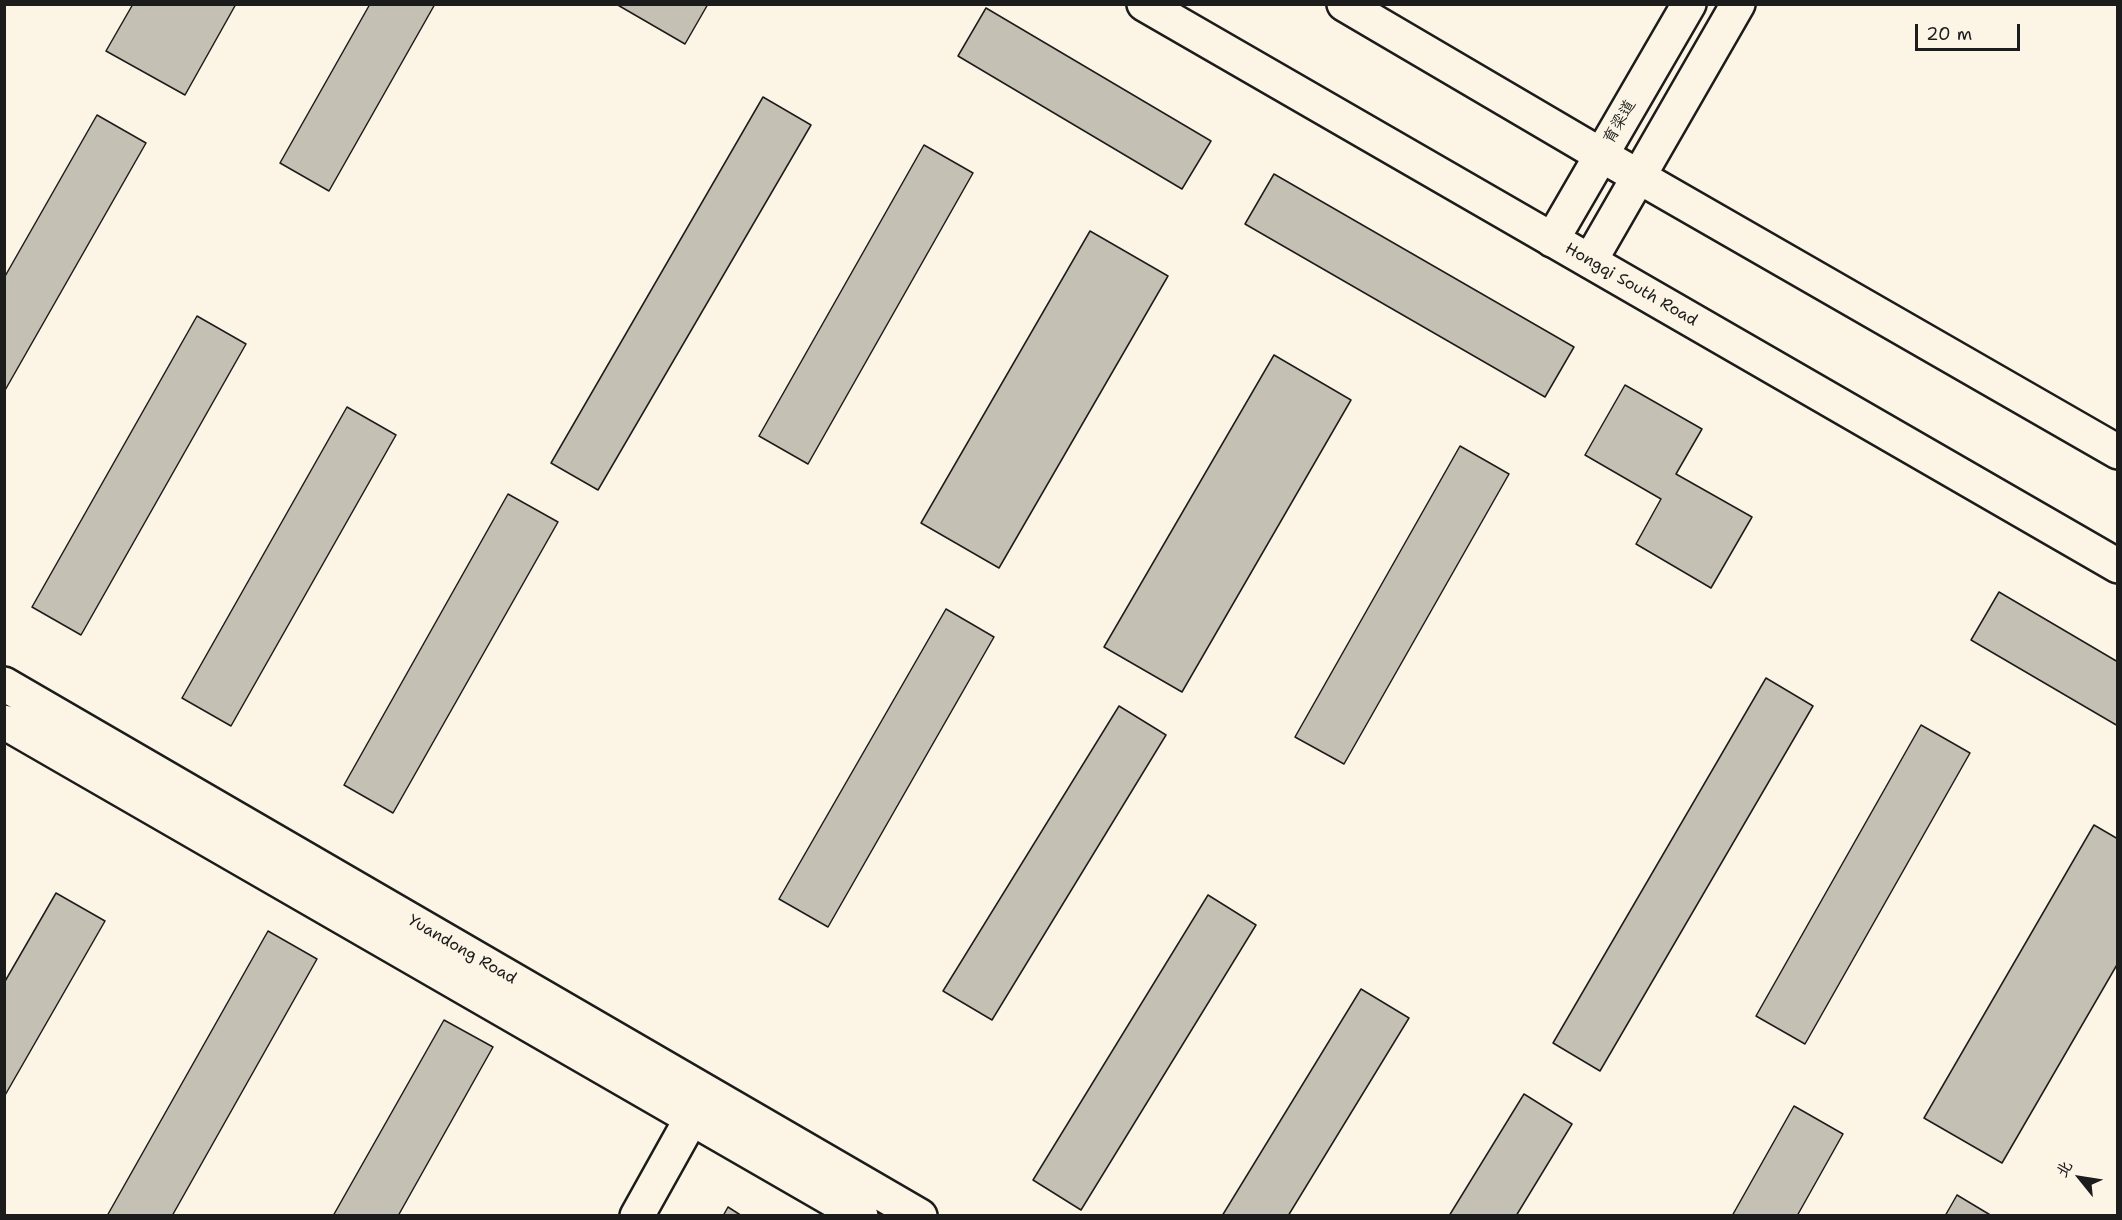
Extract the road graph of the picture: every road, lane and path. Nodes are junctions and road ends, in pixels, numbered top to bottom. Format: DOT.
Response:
graph roads {
  1 [pos="1144,4"];
  2 [pos="1344,4"];
  3 [pos="1689,4"];
  4 [pos="1738,4"];
  5 [pos="1601,155"];
  6 [pos="1639,177"];
  7 [pos="1552,240"];
  8 [pos="1590,261"];
  9 [pos="2118,452"];
  10 [pos="2118,566"];
  11 [pos="4,684"];
  12 [pos="4,722"];
  13 [pos="698,1105"];
  14 [pos="637,1215"];
  15 [pos="861,1215"];
  16 [pos="920,1215"];
  1 -- 7 [label="street, Hongqi South Road"];
  2 -- 5 [label="street"];
  3 -- 5 [label="street, 育梁道"];
  4 -- 6 [label="street"];
  5 -- 6 [label="street"];
  5 -- 7 [label="street, 育梁道"];
  6 -- 8 [label="street"];
  6 -- 9 [label="street"];
  7 -- 8 [label="street, Hongqi South Road"];
  8 -- 10 [label="street, Hongqi South Road"];
  11 -- 13 [label="street, Yuandong Road"];
  12 -- 13 [label="street, Yuandong Road"];
  13 -- 14 [label="street"];
  13 -- 15 [label="street, Yuandong Road"];
  13 -- 16 [label="street, Yuandong Road"];
}
